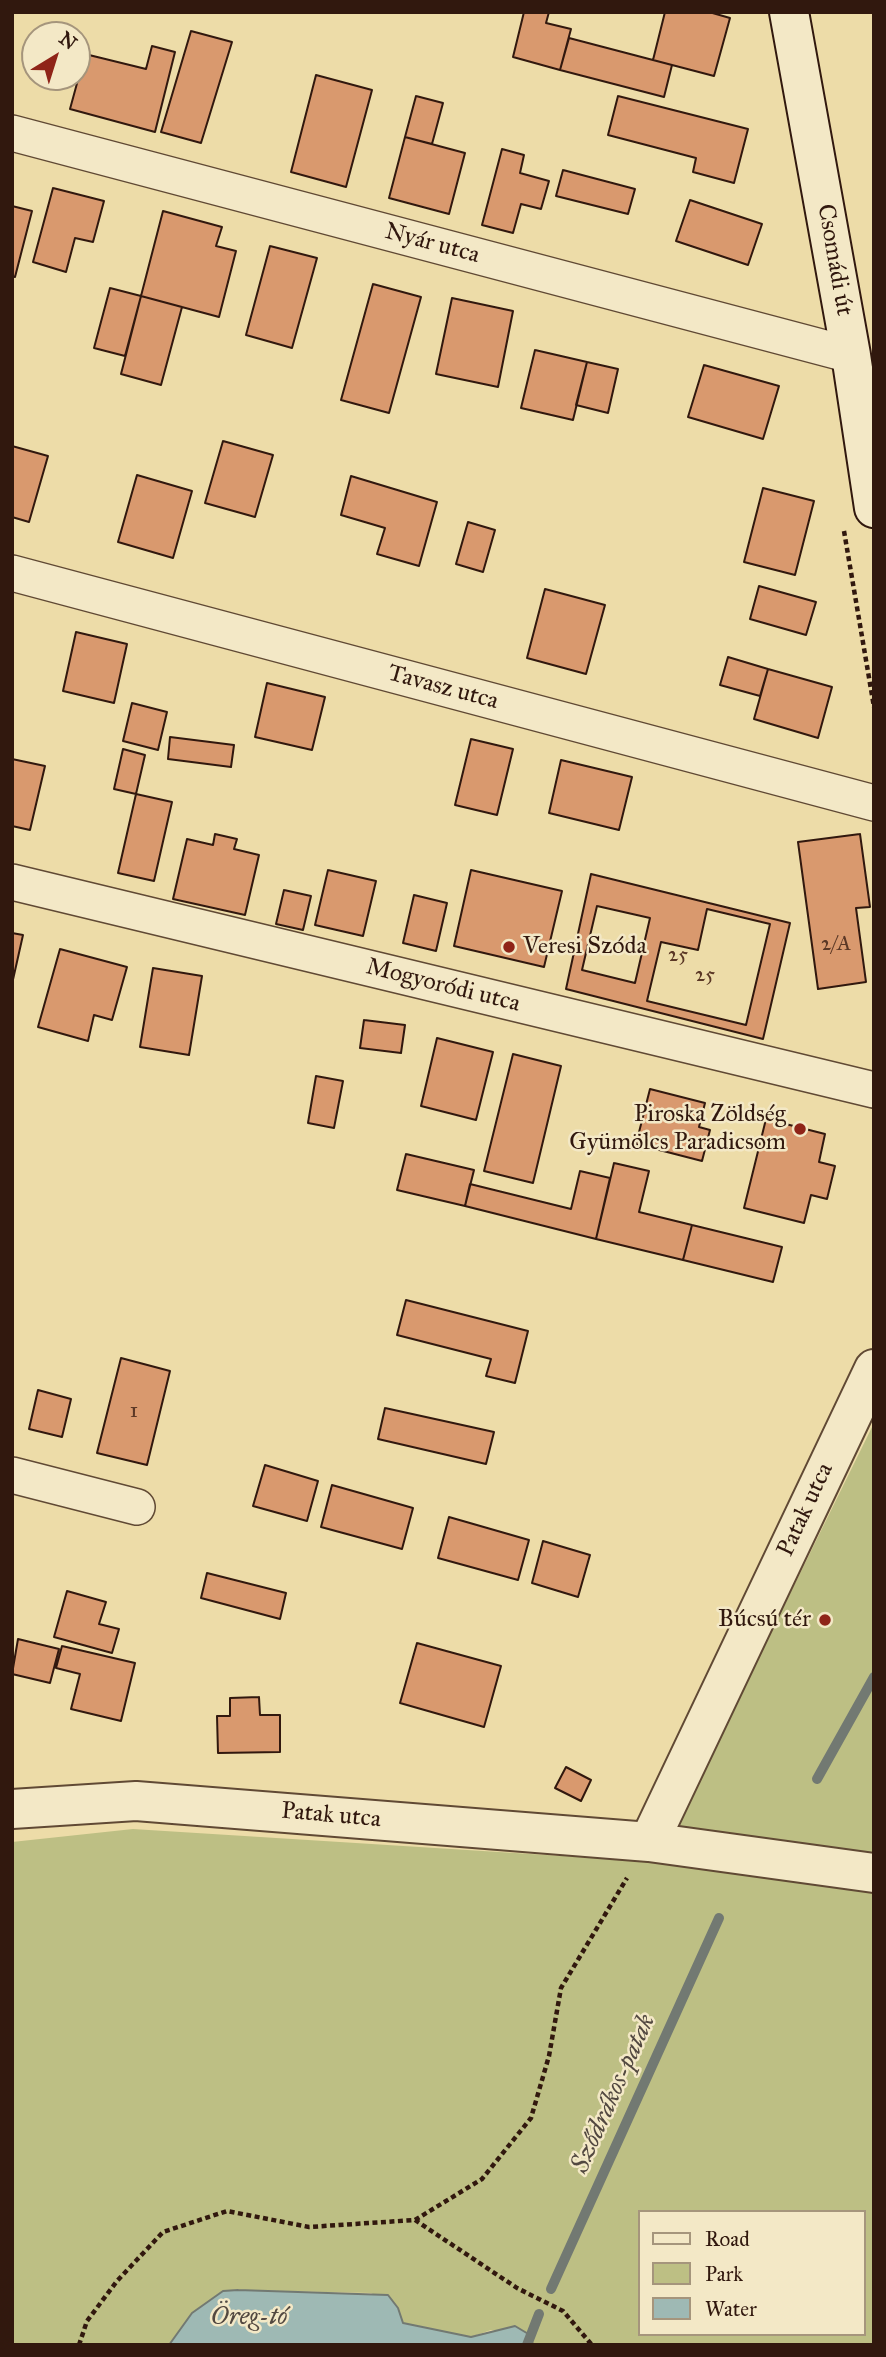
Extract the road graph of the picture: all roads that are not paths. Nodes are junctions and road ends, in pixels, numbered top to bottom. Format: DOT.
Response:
graph roads {
  1 [pos="789,12"];
  2 [pos="12,133"];
  3 [pos="851,355"];
  4 [pos="874,508"];
  5 [pos="12,573"];
  6 [pos="874,803"];
  7 [pos="12,882"];
  8 [pos="874,1090"];
  9 [pos="874,1369"];
  10 [pos="12,1475"];
  11 [pos="137,1507"];
  12 [pos="12,1809"];
  13 [pos="649,1842"];
  14 [pos="874,1873"];
  1 -- 3 [label="street, Csomádi út"];
  2 -- 3 [label="street, Nyár utca"];
  3 -- 4 [label="street, Csomádi út"];
  5 -- 6 [label="street, Tavasz utca"];
  7 -- 8 [label="street, Mogyoródi utca"];
  9 -- 13 [label="street, Patak utca"];
  10 -- 11 [label="street"];
  12 -- 13 [label="street, Patak utca"];
  13 -- 14 [label="street, Patak utca"];
}
